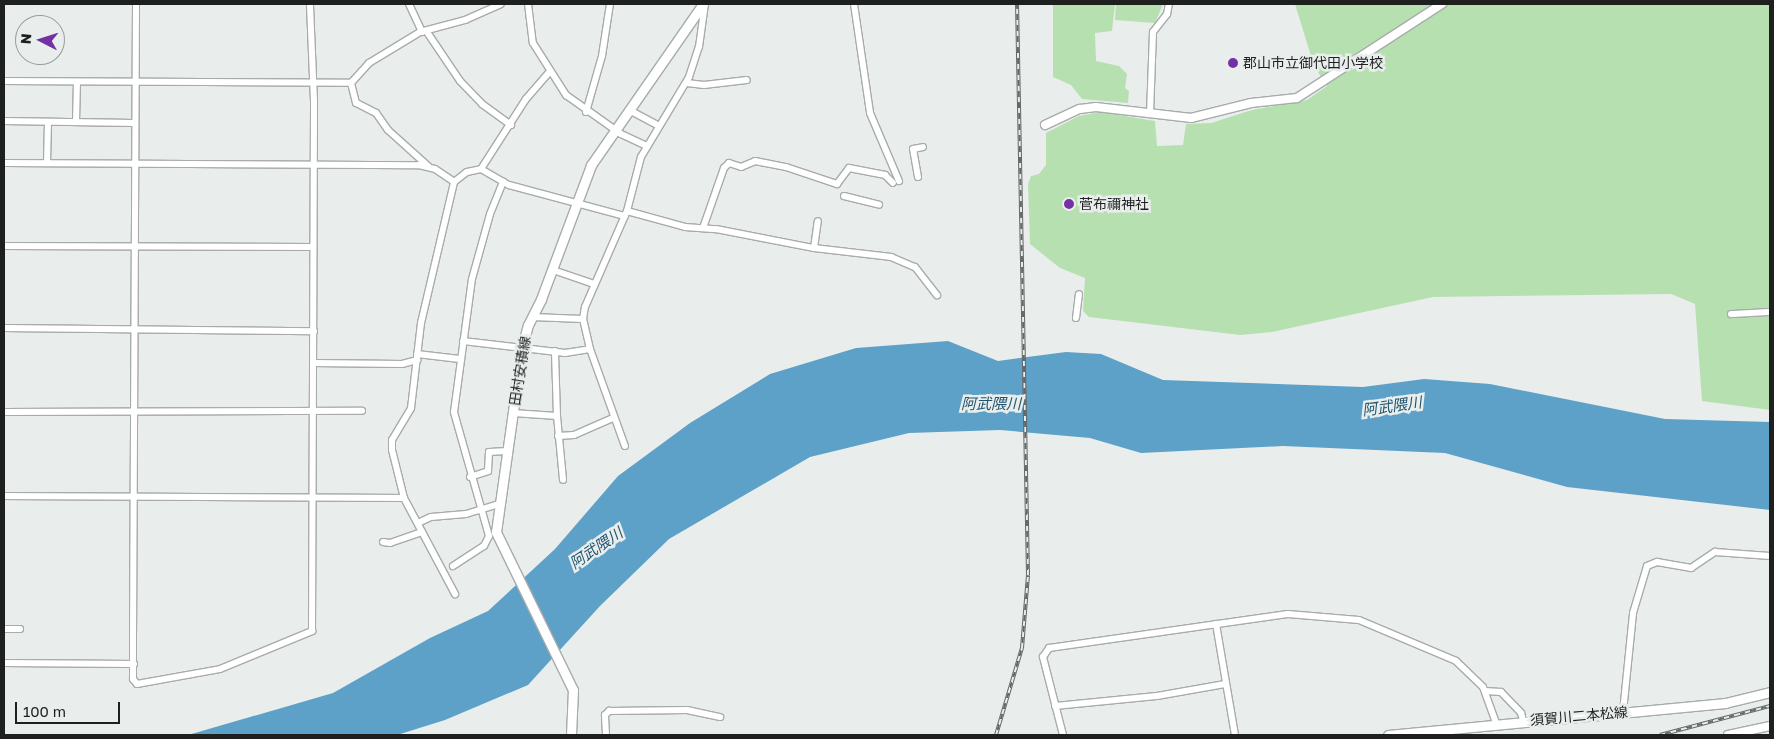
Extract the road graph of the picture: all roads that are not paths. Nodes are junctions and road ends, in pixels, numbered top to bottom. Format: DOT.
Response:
graph roads {
  1 [pos="136,4"];
  2 [pos="310,4"];
  3 [pos="410,4"];
  4 [pos="501,4"];
  5 [pos="528,4"];
  6 [pos="610,4"];
  7 [pos="704,4"];
  8 [pos="854,4"];
  9 [pos="1170,4"];
  10 [pos="1442,4"];
  11 [pos="424,32"];
  12 [pos="549,72"];
  13 [pos="747,80"];
  14 [pos="4,81"];
  15 [pos="77,82"];
  16 [pos="135,82"];
  17 [pos="314,83"];
  18 [pos="351,83"];
  19 [pos="687,83"];
  20 [pos="630,111"];
  21 [pos="586,112"];
  22 [pos="1150,114"];
  23 [pos="4,121"];
  24 [pos="48,122"];
  25 [pos="76,122"];
  26 [pos="134,123"];
  27 [pos="512,125"];
  28 [pos="1046,125"];
  29 [pos="658,126"];
  30 [pos="617,131"];
  31 [pos="647,146"];
  32 [pos="923,147"];
  33 [pos="4,163"];
  34 [pos="47,163"];
  35 [pos="135,164"];
  36 [pos="314,164"];
  37 [pos="428,166"];
  38 [pos="481,169"];
  39 [pos="918,177"];
  40 [pos="454,182"];
  41 [pos="503,182"];
  42 [pos="844,196"];
  43 [pos="577,204"];
  44 [pos="879,205"];
  45 [pos="626,213"];
  46 [pos="818,221"];
  47 [pos="704,228"];
  48 [pos="4,246"];
  49 [pos="135,247"];
  50 [pos="313,247"];
  51 [pos="814,248"];
  52 [pos="553,270"];
  53 [pos="594,284"];
  54 [pos="1079,294"];
  55 [pos="937,296"];
  56 [pos="1770,312"];
  57 [pos="1730,314"];
  58 [pos="532,316"];
  59 [pos="1076,318"];
  60 [pos="583,319"];
  61 [pos="4,328"];
  62 [pos="134,330"];
  63 [pos="314,331"];
  64 [pos="463,341"];
  65 [pos="522,347"];
  66 [pos="590,349"];
  67 [pos="555,352"];
  68 [pos="417,357"];
  69 [pos="460,360"];
  70 [pos="313,363"];
  71 [pos="362,411"];
  72 [pos="4,412"];
  73 [pos="134,412"];
  74 [pos="313,413"];
  75 [pos="513,414"];
  76 [pos="556,416"];
  77 [pos="613,418"];
  78 [pos="558,436"];
  79 [pos="625,446"];
  80 [pos="507,452"];
  81 [pos="470,477"];
  82 [pos="563,480"];
  83 [pos="4,496"];
  84 [pos="133,496"];
  85 [pos="312,497"];
  86 [pos="404,498"];
  87 [pos="498,504"];
  88 [pos="481,508"];
  89 [pos="418,524"];
  90 [pos="422,532"];
  91 [pos="383,542"];
  92 [pos="1770,556"];
  93 [pos="454,566"];
  94 [pos="456,594"];
  95 [pos="1216,624"];
  96 [pos="4,629"];
  97 [pos="20,629"];
  98 [pos="4,663"];
  99 [pos="134,664"];
  100 [pos="1225,684"];
  101 [pos="1485,691"];
  102 [pos="1770,692"];
  103 [pos="1055,706"];
  104 [pos="1623,712"];
  105 [pos="720,717"];
  106 [pos="1523,720"];
  107 [pos="1496,723"];
  108 [pos="1770,726"];
  109 [pos="571,735"];
  110 [pos="606,735"];
  111 [pos="1063,735"];
  112 [pos="1235,735"];
  113 [pos="1388,735"];
  114 [pos="1728,735"];
  1 -- 16 [label="street"];
  2 -- 17 [label="street"];
  3 -- 11 [label="street"];
  4 -- 11 [label="street"];
  5 -- 12 [label="street"];
  6 -- 21 [label="street"];
  7 -- 19 [label="street"];
  7 -- 20 [label="main road, 田村安積線"];
  8 -- 47 [label="street"];
  9 -- 22 [label="street"];
  10 -- 22 [label="street"];
  11 -- 18 [label="street"];
  11 -- 27 [label="street"];
  12 -- 21 [label="street"];
  12 -- 27 [label="street"];
  13 -- 19 [label="street"];
  14 -- 15 [label="street"];
  15 -- 16 [label="street"];
  15 -- 25 [label="street"];
  16 -- 17 [label="street"];
  16 -- 26 [label="street"];
  17 -- 18 [label="street"];
  17 -- 36 [label="street"];
  18 -- 37 [label="street"];
  19 -- 29 [label="street"];
  20 -- 29 [label="street"];
  20 -- 30 [label="main road, 田村安積線"];
  21 -- 30 [label="street"];
  22 -- 28 [label="street"];
  23 -- 24 [label="street"];
  24 -- 25 [label="street"];
  24 -- 34 [label="street"];
  25 -- 26 [label="street"];
  26 -- 35 [label="street"];
  27 -- 38 [label="street"];
  29 -- 31 [label="street"];
  30 -- 31 [label="street"];
  30 -- 43 [label="main road, 田村安積線"];
  31 -- 45 [label="street"];
  32 -- 39 [label="street"];
  33 -- 34 [label="street"];
  34 -- 35 [label="street"];
  35 -- 36 [label="street"];
  35 -- 49 [label="street"];
  36 -- 37 [label="street"];
  36 -- 50 [label="street"];
  37 -- 40 [label="street"];
  38 -- 40 [label="street"];
  38 -- 41 [label="street"];
  40 -- 68 [label="street"];
  41 -- 43 [label="street"];
  41 -- 64 [label="street"];
  42 -- 44 [label="street"];
  43 -- 45 [label="street"];
  43 -- 52 [label="main road, 田村安積線"];
  45 -- 47 [label="street"];
  45 -- 53 [label="street"];
  46 -- 51 [label="street"];
  47 -- 51 [label="street"];
  48 -- 49 [label="street"];
  49 -- 50 [label="street"];
  49 -- 62 [label="street"];
  50 -- 63 [label="street"];
  51 -- 55 [label="street"];
  52 -- 53 [label="street"];
  52 -- 58 [label="main road, 田村安積線"];
  53 -- 60 [label="street"];
  54 -- 59 [label="street"];
  56 -- 57 [label="street"];
  58 -- 60 [label="street"];
  58 -- 65 [label="main road, 田村安積線"];
  60 -- 66 [label="street"];
  61 -- 62 [label="street"];
  62 -- 63 [label="street"];
  62 -- 73 [label="street"];
  63 -- 70 [label="street"];
  64 -- 65 [label="street"];
  64 -- 69 [label="street"];
  65 -- 67 [label="street"];
  65 -- 75 [label="main road, 田村安積線"];
  66 -- 67 [label="street"];
  66 -- 77 [label="street"];
  67 -- 76 [label="street"];
  68 -- 69 [label="street"];
  68 -- 70 [label="street"];
  68 -- 86 [label="street"];
  69 -- 81 [label="street"];
  70 -- 74 [label="street"];
  71 -- 74 [label="street"];
  72 -- 73 [label="street"];
  73 -- 74 [label="street"];
  73 -- 84 [label="street"];
  74 -- 85 [label="street"];
  75 -- 76 [label="street"];
  75 -- 80 [label="main road, 田村安積線"];
  76 -- 78 [label="street"];
  77 -- 78 [label="street"];
  77 -- 79 [label="street"];
  78 -- 82 [label="street"];
  80 -- 81 [label="street"];
  80 -- 87 [label="main road, 田村安積線"];
  81 -- 88 [label="street"];
  83 -- 84 [label="street"];
  84 -- 85 [label="street"];
  84 -- 99 [label="street"];
  85 -- 86 [label="street"];
  85 -- 99 [label="street"];
  86 -- 89 [label="street"];
  87 -- 88 [label="street"];
  87 -- 109 [label="main road, 田村安積線"];
  88 -- 89 [label="street"];
  88 -- 93 [label="street"];
  89 -- 90 [label="street"];
  90 -- 91 [label="street"];
  90 -- 94 [label="street"];
  92 -- 104 [label="street"];
  95 -- 100 [label="street"];
  95 -- 101 [label="street"];
  95 -- 103 [label="street"];
  96 -- 97 [label="street"];
  98 -- 99 [label="street"];
  100 -- 103 [label="street"];
  100 -- 112 [label="street"];
  101 -- 106 [label="street"];
  101 -- 107 [label="street"];
  102 -- 104 [label="main road, 須賀川二本松線"];
  103 -- 111 [label="street"];
  104 -- 106 [label="main road, 須賀川二本松線"];
  105 -- 110 [label="street"];
  106 -- 107 [label="main road, 須賀川二本松線"];
  107 -- 113 [label="main road, 須賀川二本松線"];
  108 -- 114 [label="street"];
}
